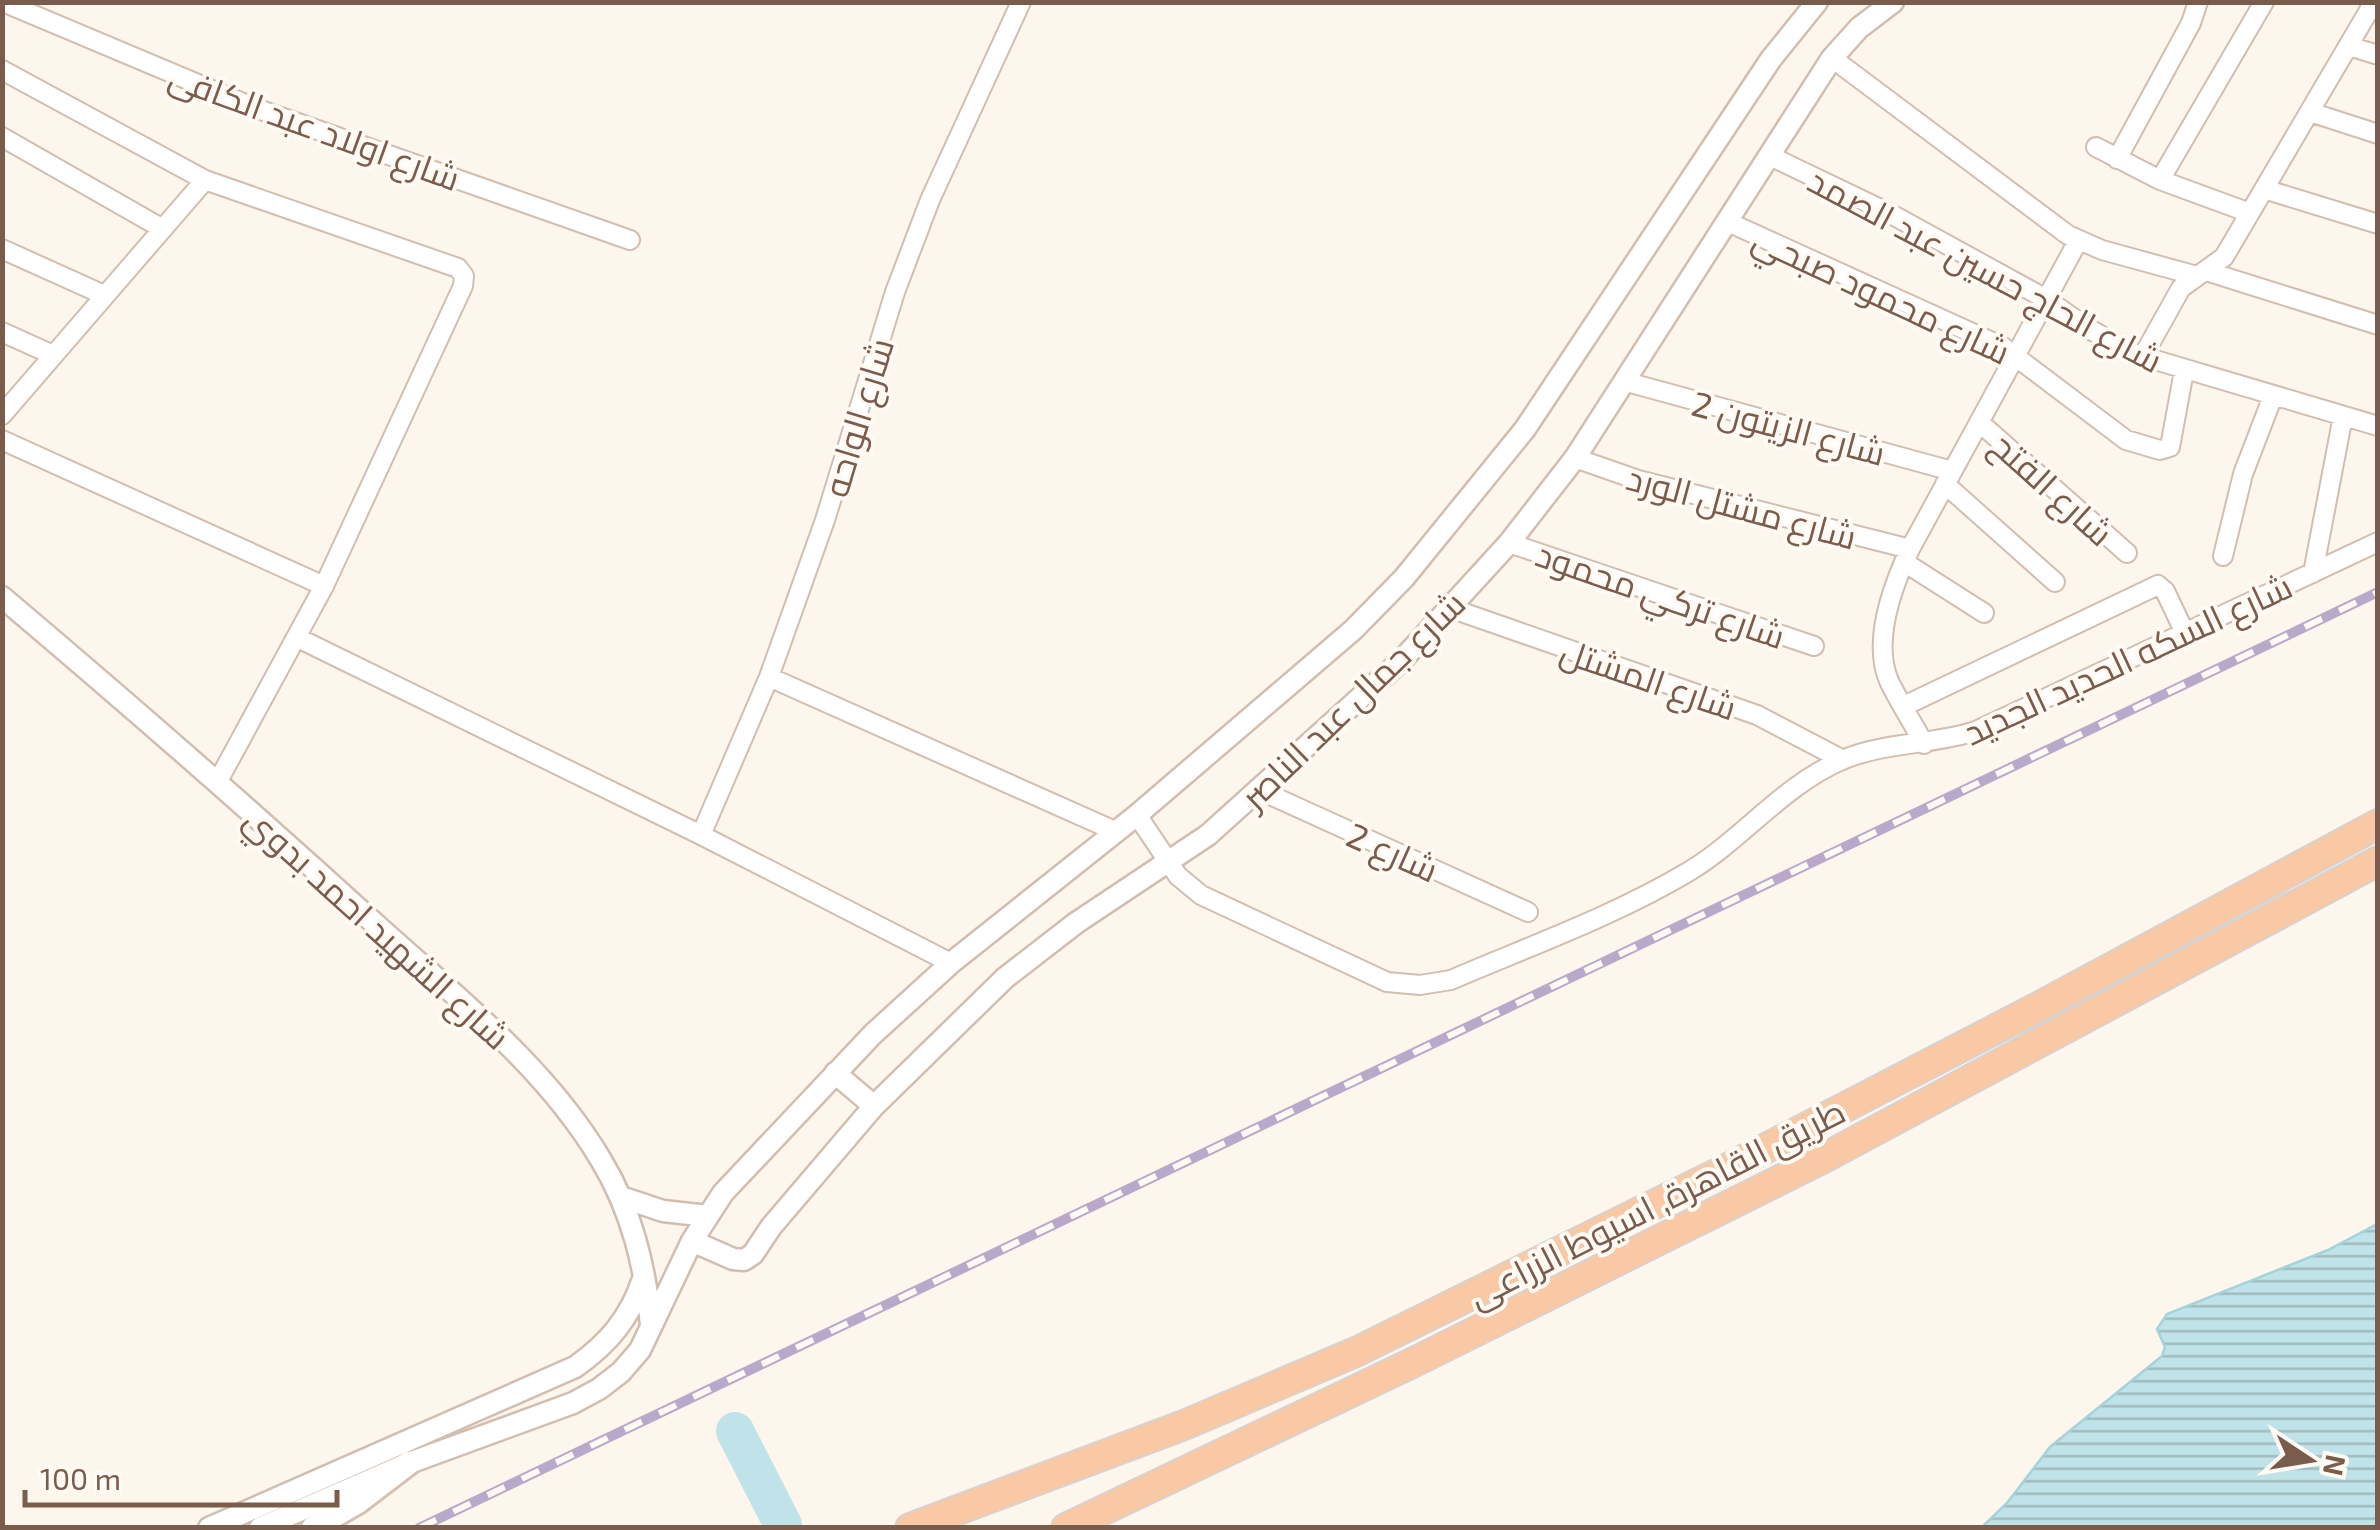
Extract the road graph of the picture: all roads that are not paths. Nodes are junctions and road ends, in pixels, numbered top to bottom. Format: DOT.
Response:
graph roads {
  1 [pos="3,2"];
  2 [pos="1020,2"];
  3 [pos="1818,2"];
  4 [pos="1893,2"];
  5 [pos="2198,2"];
  6 [pos="2264,2"];
  7 [pos="2374,2"];
  8 [pos="1869,10"];
  9 [pos="2349,46"];
  10 [pos="2378,55"];
  11 [pos="1832,58"];
  12 [pos="2,70"];
  13 [pos="2310,112"];
  14 [pos="2378,134"];
  15 [pos="2,137"];
  16 [pos="2096,147"];
  17 [pos="1770,156"];
  18 [pos="2117,159"];
  19 [pos="205,180"];
  20 [pos="2160,180"];
  21 [pos="2264,189"];
  22 [pos="2250,212"];
  23 [pos="1728,222"];
  24 [pos="2378,224"];
  25 [pos="163,229"];
  26 [pos="630,240"];
  27 [pos="2078,241"];
  28 [pos="2,249"];
  29 [pos="2202,273"];
  30 [pos="104,295"];
  31 [pos="2046,299"];
  32 [pos="2378,326"];
  33 [pos="2,332"];
  34 [pos="53,355"];
  35 [pos="2016,355"];
  36 [pos="2143,356"];
  37 [pos="2184,371"];
  38 [pos="1626,382"];
  39 [pos="2273,396"];
  40 [pos="2,415"];
  41 [pos="2342,416"];
  42 [pos="1979,422"];
  43 [pos="2378,426"];
  44 [pos="2,440"];
  45 [pos="1576,458"];
  46 [pos="1949,478"];
  47 [pos="2378,542"];
  48 [pos="1509,543"];
  49 [pos="2128,554"];
  50 [pos="1907,555"];
  51 [pos="2222,556"];
  52 [pos="2312,573"];
  53 [pos="2055,582"];
  54 [pos="324,586"];
  55 [pos="2,597"];
  56 [pos="1450,608"];
  57 [pos="1984,614"];
  58 [pos="2185,633"];
  59 [pos="298,638"];
  60 [pos="1814,646"];
  61 [pos="769,677"];
  62 [pos="1904,706"];
  63 [pos="1924,744"];
  64 [pos="1843,760"];
  65 [pos="218,781"];
  66 [pos="1258,790"];
  67 [pos="1138,816"];
  68 [pos="2378,824"];
  69 [pos="1117,832"];
  70 [pos="701,835"];
  71 [pos="2378,861"];
  72 [pos="1170,864"];
  73 [pos="1528,912"];
  74 [pos="951,962"];
  75 [pos="835,1073"];
  76 [pos="874,1106"];
  77 [pos="622,1198"];
  78 [pos="708,1216"];
  79 [pos="692,1241"];
  80 [pos="644,1278"];
  81 [pos="651,1328"];
  82 [pos="410,1463"];
  83 [pos="209,1528"];
  84 [pos="260,1528"];
  85 [pos="313,1528"];
  86 [pos="910,1528"];
  87 [pos="1066,1528"];
  1 -- 26 [label="street, شارع اولاد عبد الكافى"];
  2 -- 61 [label="street, شارع الواحه"];
  3 -- 67 [label="street, شارع جمال عبد الناصر"];
  4 -- 8 [label="street, شارع جمال عبد الناصر"];
  5 -- 18 [label="street"];
  6 -- 20 [label="street"];
  7 -- 9 [label="street"];
  8 -- 11 [label="street, شارع جمال عبد الناصر"];
  9 -- 10 [label="street"];
  9 -- 13 [label="street"];
  11 -- 17 [label="street, شارع جمال عبد الناصر"];
  11 -- 27 [label="street"];
  12 -- 19 [label="street"];
  13 -- 14 [label="street"];
  13 -- 21 [label="street"];
  15 -- 25 [label="street"];
  16 -- 18 [label="street"];
  17 -- 23 [label="street, شارع جمال عبد الناصر"];
  17 -- 31 [label="street, شارع الحاج حسين عبد الصمد"];
  18 -- 20 [label="street"];
  19 -- 25 [label="street"];
  19 -- 54 [label="street"];
  20 -- 22 [label="street"];
  21 -- 22 [label="street"];
  21 -- 24 [label="street"];
  22 -- 29 [label="street"];
  23 -- 35 [label="street, شارع محمود صبحي"];
  23 -- 38 [label="street, شارع جمال عبد الناصر"];
  25 -- 30 [label="street"];
  27 -- 29 [label="street"];
  27 -- 31 [label="street"];
  28 -- 30 [label="street"];
  29 -- 32 [label="street"];
  29 -- 36 [label="street"];
  30 -- 34 [label="street"];
  31 -- 35 [label="street"];
  31 -- 36 [label="street, شارع الحاج حسين عبد الصمد"];
  33 -- 34 [label="street"];
  34 -- 40 [label="street"];
  35 -- 37 [label="street, شارع محمود صبحي"];
  35 -- 42 [label="street"];
  36 -- 37 [label="street, شارع الحاج حسين عبد الصمد"];
  37 -- 39 [label="street, شارع الحاج حسين عبد الصمد"];
  38 -- 45 [label="street, شارع جمال عبد الناصر"];
  38 -- 46 [label="street, شارع الزيتون 2"];
  39 -- 41 [label="street, شارع الحاج حسين عبد الصمد"];
  39 -- 51 [label="street"];
  41 -- 43 [label="street, شارع الحاج حسين عبد الصمد"];
  41 -- 52 [label="street"];
  42 -- 46 [label="street"];
  42 -- 49 [label="street, شارع الفتح"];
  44 -- 54 [label="street"];
  45 -- 48 [label="street, شارع جمال عبد الناصر"];
  45 -- 50 [label="street, شارع مشتل الورد"];
  46 -- 50 [label="street"];
  46 -- 53 [label="street"];
  47 -- 52 [label="street, شارع السكه الحديد الجديد"];
  48 -- 56 [label="street, شارع جمال عبد الناصر"];
  48 -- 60 [label="street, شارع تركي محمود"];
  50 -- 57 [label="street, شارع مشتل الورد"];
  50 -- 62 [label="street"];
  52 -- 58 [label="street, شارع السكه الحديد الجديد"];
  54 -- 59 [label="street"];
  55 -- 65 [label="street, شارع الشهيد احمد بدوي"];
  56 -- 64 [label="street, شارع المشتل"];
  56 -- 66 [label="street, شارع جمال عبد الناصر"];
  58 -- 62 [label="street"];
  58 -- 63 [label="street, شارع السكه الحديد الجديد"];
  59 -- 65 [label="street"];
  59 -- 70 [label="street"];
  61 -- 69 [label="street"];
  61 -- 70 [label="street, شارع الواحه"];
  62 -- 63 [label="street"];
  63 -- 64 [label="street, شارع السكه الحديد الجديد"];
  64 -- 72 [label="street, شارع السكه الحديد الجديد"];
  65 -- 77 [label="street, شارع الشهيد احمد بدوي"];
  66 -- 72 [label="street, شارع جمال عبد الناصر"];
  66 -- 73 [label="street, شارع 2"];
  67 -- 69 [label="street, شارع جمال عبد الناصر"];
  67 -- 72 [label="street, شارع السكه الحديد الجديد"];
  68 -- 86 [label="highway, طريق القاهرة, اسيوط الزراعى"];
  69 -- 74 [label="street, شارع جمال عبد الناصر"];
  70 -- 74 [label="street"];
  71 -- 87 [label="highway, طريق القاهرة, اسيوط الزراعى"];
  72 -- 76 [label="street, شارع جمال عبد الناصر"];
  74 -- 75 [label="street, شارع جمال عبد الناصر"];
  75 -- 76 [label="street"];
  75 -- 78 [label="street, شارع جمال عبد الناصر"];
  76 -- 79 [label="street, شارع جمال عبد الناصر"];
  77 -- 78 [label="street"];
  77 -- 80 [label="street, شارع الشهيد احمد بدوي"];
  78 -- 79 [label="street, شارع جمال عبد الناصر"];
  79 -- 81 [label="street, شارع جمال عبد الناصر"];
  80 -- 81 [label="street, شارع الشهيد احمد بدوي"];
  80 -- 83 [label="street"];
  81 -- 82 [label="street, شارع جمال عبد الناصر"];
  82 -- 84 [label="street, شارع جمال عبد الناصر"];
  82 -- 85 [label="main road"];
}
